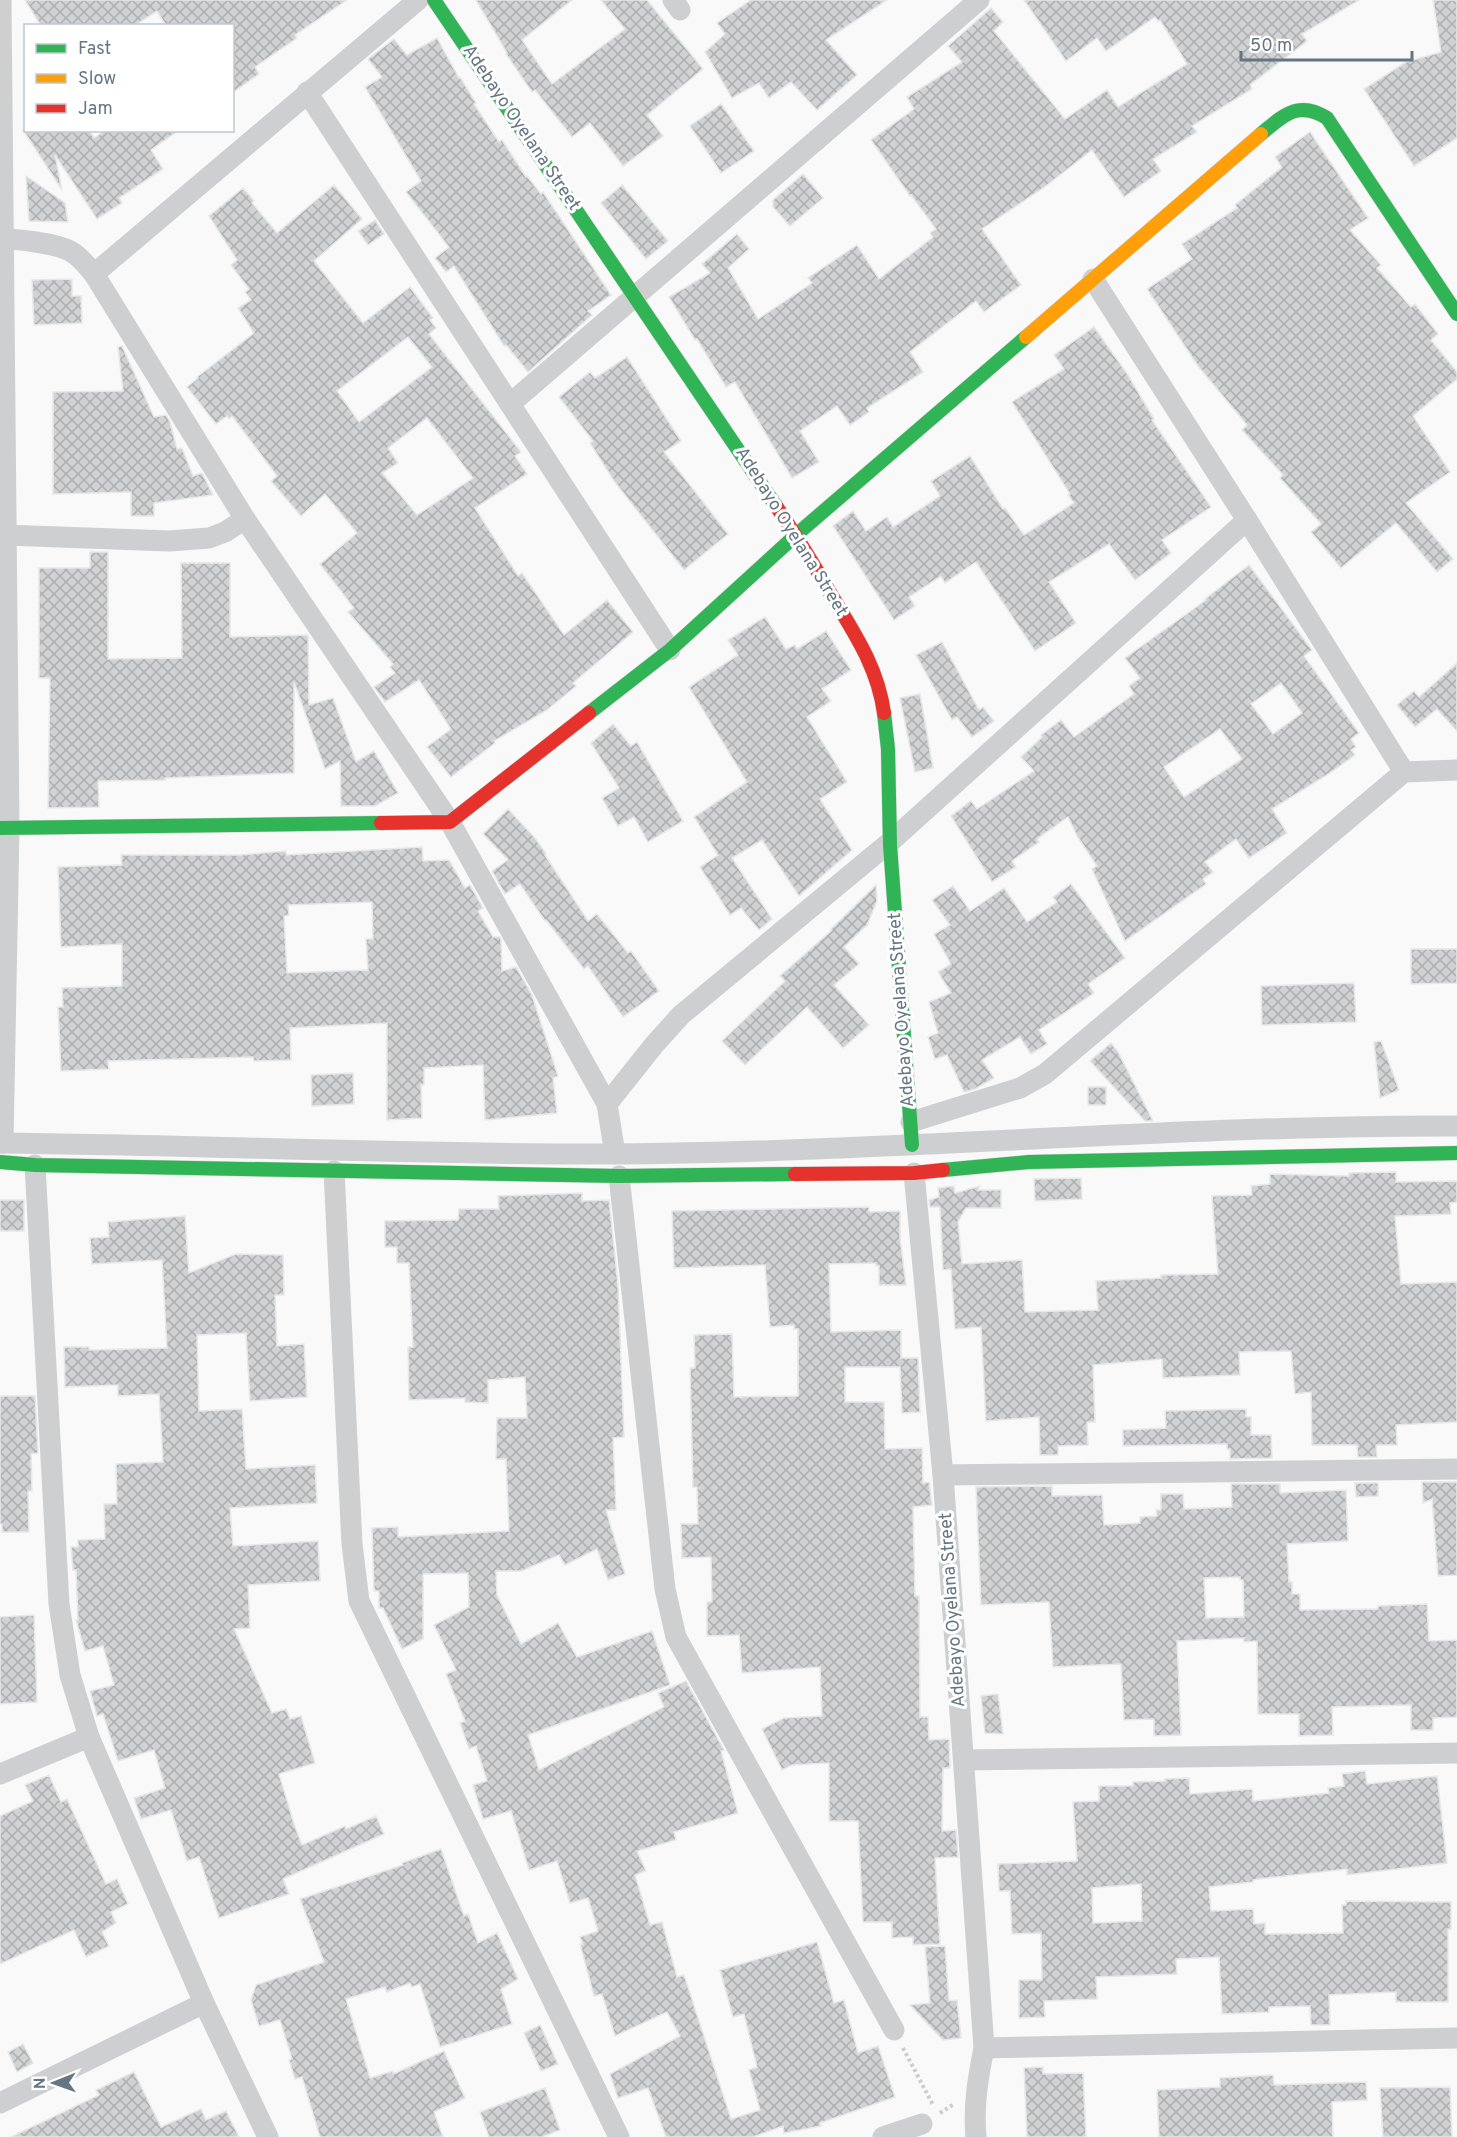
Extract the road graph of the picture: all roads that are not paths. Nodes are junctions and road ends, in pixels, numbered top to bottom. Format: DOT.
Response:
graph roads {
  1 [pos="1,0"];
  2 [pos="418,0"];
  3 [pos="434,0"];
  4 [pos="979,0"];
  5 [pos="307,92"];
  6 [pos="2,239"];
  7 [pos="94,274"];
  8 [pos="1093,279"];
  9 [pos="635,296"];
  10 [pos="1457,314"];
  11 [pos="510,404"];
  12 [pos="244,519"];
  13 [pos="1247,520"];
  14 [pos="5,535"];
  15 [pos="796,535"];
  16 [pos="670,650"];
  17 [pos="1457,771"];
  18 [pos="1404,772"];
  19 [pos="450,822"];
  20 [pos="4,828"];
  21 [pos="890,842"];
  22 [pos="607,1104"];
  23 [pos="910,1122"];
  24 [pos="1457,1126"];
  25 [pos="912,1145"];
  26 [pos="1,1149"];
  27 [pos="556,1153"];
  28 [pos="1457,1153"];
  29 [pos="615,1154"];
  30 [pos="35,1164"];
  31 [pos="334,1171"];
  32 [pos="914,1173"];
  33 [pos="556,1175"];
  34 [pos="619,1176"];
  35 [pos="1457,1468"];
  36 [pos="943,1475"];
  37 [pos="89,1737"];
  38 [pos="1457,1754"];
  39 [pos="964,1760"];
  40 [pos="0,1774"];
  41 [pos="204,2003"];
  42 [pos="894,2030"];
  43 [pos="1457,2038"];
  44 [pos="984,2048"];
  45 [pos="0,2103"];
  46 [pos="922,2124"];
  47 [pos="268,2137"];
  48 [pos="619,2137"];
  49 [pos="883,2137"];
  50 [pos="976,2137"];
  1 -- 6 [label="street"];
  2 -- 5 [label="street"];
  3 -- 9 [label="street, Adebayo Oyelana Street"];
  4 -- 9 [label="street"];
  5 -- 7 [label="street"];
  5 -- 11 [label="street"];
  6 -- 7 [label="street"];
  6 -- 14 [label="street"];
  7 -- 12 [label="street"];
  8 -- 10 [label="street"];
  8 -- 13 [label="street"];
  8 -- 15 [label="street"];
  9 -- 11 [label="street"];
  9 -- 15 [label="street, Adebayo Oyelana Street"];
  11 -- 16 [label="street"];
  12 -- 14 [label="street"];
  12 -- 19 [label="street"];
  13 -- 18 [label="street"];
  13 -- 21 [label="street"];
  14 -- 20 [label="street"];
  15 -- 16 [label="street"];
  15 -- 21 [label="street, Adebayo Oyelana Street"];
  16 -- 19 [label="street"];
  17 -- 18 [label="street"];
  18 -- 23 [label="street"];
  19 -- 20 [label="street"];
  19 -- 22 [label="street"];
  20 -- 26 [label="street"];
  21 -- 22 [label="street"];
  21 -- 23 [label="street, Adebayo Oyelana Street"];
  22 -- 29 [label="street"];
  23 -- 25 [label="street, Adebayo Oyelana Street"];
  24 -- 25 [label="street"];
  25 -- 29 [label="street"];
  26 -- 27 [label="street"];
  26 -- 30 [label="street"];
  27 -- 29 [label="street"];
  27 -- 33 [label="street"];
  28 -- 32 [label="street"];
  30 -- 31 [label="street"];
  30 -- 37 [label="street"];
  31 -- 33 [label="street"];
  31 -- 48 [label="street"];
  32 -- 34 [label="street"];
  32 -- 36 [label="street, Adebayo Oyelana Street"];
  33 -- 34 [label="street"];
  34 -- 42 [label="street"];
  35 -- 36 [label="street"];
  36 -- 39 [label="street, Adebayo Oyelana Street"];
  37 -- 40 [label="street"];
  37 -- 41 [label="street"];
  38 -- 39 [label="street"];
  39 -- 44 [label="street, Adebayo Oyelana Street"];
  41 -- 45 [label="street"];
  41 -- 47 [label="street"];
  43 -- 44 [label="street"];
  44 -- 50 [label="street, Adebayo Oyelana Street"];
  46 -- 49 [label="street"];
}
